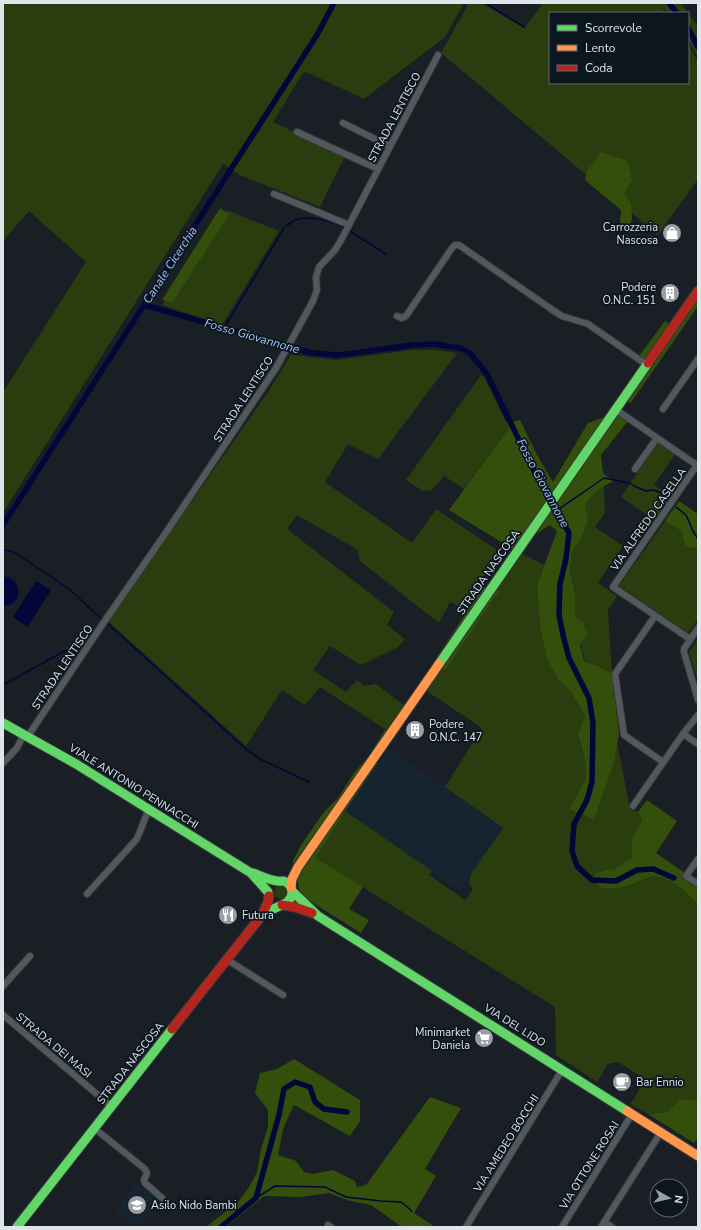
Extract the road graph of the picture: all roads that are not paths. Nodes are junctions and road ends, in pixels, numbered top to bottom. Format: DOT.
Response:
graph roads {
  1 [pos="438,55"];
  2 [pos="343,123"];
  3 [pos="297,132"];
  4 [pos="389,146"];
  5 [pos="378,169"];
  6 [pos="274,194"];
  7 [pos="349,225"];
  8 [pos="698,291"];
  9 [pos="397,316"];
  10 [pos="698,359"];
  11 [pos="646,365"];
  12 [pos="615,409"];
  13 [pos="663,409"];
  14 [pos="657,438"];
  15 [pos="698,465"];
  16 [pos="635,469"];
  17 [pos="655,616"];
  18 [pos="698,628"];
  19 [pos="690,639"];
  20 [pos="698,700"];
  21 [pos="698,715"];
  22 [pos="3,723"];
  23 [pos="683,734"];
  24 [pos="26,735"];
  25 [pos="698,744"];
  26 [pos="663,762"];
  27 [pos="3,763"];
  28 [pos="633,806"];
  29 [pos="150,809"];
  30 [pos="698,859"];
  31 [pos="298,867"];
  32 [pos="251,873"];
  33 [pos="279,881"];
  34 [pos="698,884"];
  35 [pos="292,890"];
  36 [pos="87,894"];
  37 [pos="269,894"];
  38 [pos="282,905"];
  39 [pos="262,915"];
  40 [pos="318,916"];
  41 [pos="30,956"];
  42 [pos="226,959"];
  43 [pos="3,986"];
  44 [pos="283,995"];
  45 [pos="3,1015"];
  46 [pos="562,1070"];
  47 [pos="111,1106"];
  48 [pos="632,1114"];
  49 [pos="94,1128"];
  50 [pos="660,1132"];
  51 [pos="698,1156"];
  52 [pos="162,1198"];
  53 [pos="603,1224"];
  54 [pos="18,1227"];
  55 [pos="466,1227"];
  56 [pos="562,1227"];
  57 [pos="612,1227"];
  1 -- 4 [label="street, STRADA LENTISCO"];
  2 -- 4 [label="street"];
  3 -- 5 [label="street"];
  4 -- 5 [label="street, STRADA LENTISCO"];
  5 -- 7 [label="street, STRADA LENTISCO"];
  6 -- 7 [label="street"];
  7 -- 24 [label="street, STRADA LENTISCO"];
  8 -- 11 [label="street, STRADA NASCOSA"];
  9 -- 11 [label="street"];
  10 -- 13 [label="street"];
  11 -- 12 [label="street, STRADA NASCOSA"];
  12 -- 14 [label="street"];
  12 -- 31 [label="street, STRADA NASCOSA"];
  14 -- 15 [label="street"];
  14 -- 16 [label="street"];
  15 -- 17 [label="street, VIA ALFREDO CASELLA"];
  17 -- 19 [label="street, VIA ALFREDO CASELLA"];
  17 -- 26 [label="street"];
  18 -- 19 [label="street"];
  19 -- 20 [label="street"];
  21 -- 23 [label="street"];
  22 -- 24 [label="street, VIALE ANTONIO PENNACCHI"];
  23 -- 25 [label="street"];
  23 -- 26 [label="street"];
  24 -- 27 [label="street, STRADA LENTISCO"];
  24 -- 29 [label="street, VIALE ANTONIO PENNACCHI"];
  26 -- 28 [label="street"];
  29 -- 32 [label="street, VIALE ANTONIO PENNACCHI"];
  29 -- 36 [label="street"];
  30 -- 34 [label="street"];
  31 -- 33 [label="street, STRADA NASCOSA"];
  31 -- 35 [label="street, STRADA NASCOSA"];
  32 -- 33 [label="street, VIALE ANTONIO PENNACCHI"];
  32 -- 37 [label="street, VIALE ANTONIO PENNACCHI"];
  33 -- 35 [label="street"];
  33 -- 37 [label="street"];
  35 -- 38 [label="street"];
  35 -- 40 [label="street, VIA DEL LIDO"];
  37 -- 38 [label="street"];
  37 -- 39 [label="street, STRADA NASCOSA"];
  38 -- 39 [label="street, STRADA NASCOSA"];
  38 -- 40 [label="street, VIA DEL LIDO"];
  39 -- 42 [label="street, STRADA NASCOSA"];
  40 -- 46 [label="street, VIA DEL LIDO"];
  41 -- 43 [label="street"];
  42 -- 44 [label="street"];
  42 -- 47 [label="street, STRADA NASCOSA"];
  45 -- 47 [label="street, STRADA DEI MASI"];
  46 -- 48 [label="street, VIA DEL LIDO"];
  46 -- 55 [label="street, VIA AMEDEO BOCCHI"];
  47 -- 49 [label="street, STRADA NASCOSA"];
  48 -- 50 [label="street, VIA DEL LIDO"];
  48 -- 56 [label="street, VIA OTTONE ROSAI"];
  49 -- 52 [label="street"];
  49 -- 54 [label="street, STRADA NASCOSA"];
  50 -- 51 [label="street, VIA DEL LIDO"];
  50 -- 53 [label="street"];
  53 -- 57 [label="street"];
}
